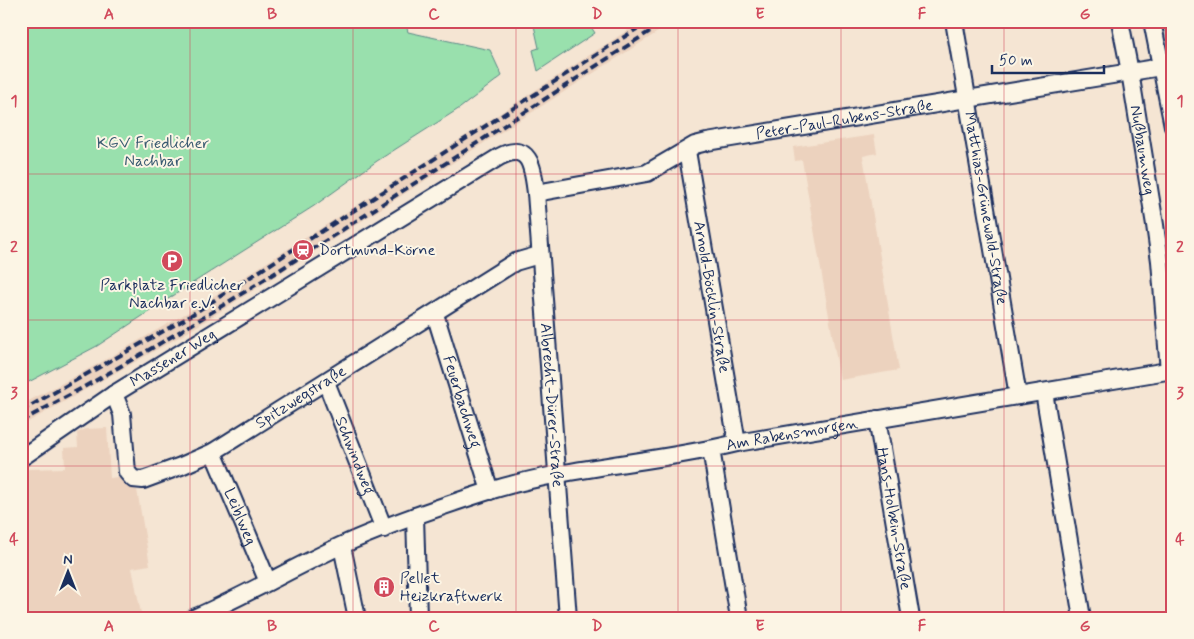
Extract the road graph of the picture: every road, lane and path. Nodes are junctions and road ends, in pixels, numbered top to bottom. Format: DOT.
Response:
graph roads {
  1 [pos="954,21"];
  2 [pos="1120,21"];
  3 [pos="1152,21"];
  4 [pos="1161,66"];
  5 [pos="1130,72"];
  6 [pos="967,98"];
  7 [pos="1173,126"];
  8 [pos="687,151"];
  9 [pos="536,193"];
  10 [pos="539,255"];
  11 [pos="435,314"];
  12 [pos="1171,370"];
  13 [pos="326,382"];
  14 [pos="1044,392"];
  15 [pos="114,394"];
  16 [pos="1018,396"];
  17 [pos="877,419"];
  18 [pos="737,443"];
  19 [pos="710,449"];
  20 [pos="212,452"];
  21 [pos="21,458"];
  22 [pos="558,474"];
  23 [pos="490,490"];
  24 [pos="415,516"];
  25 [pos="384,528"];
  26 [pos="342,546"];
  27 [pos="268,582"];
  28 [pos="218,613"];
  29 [pos="194,618"];
  30 [pos="357,618"];
  31 [pos="418,618"];
  32 [pos="568,618"];
  33 [pos="739,618"];
  34 [pos="911,618"];
  35 [pos="1082,618"];
  1 -- 6 [label="street, Matthias-Grünewald-Straße"];
  2 -- 5 [label="street, Nußbaumweg"];
  3 -- 4 [label="street, Nußbaumweg"];
  4 -- 5 [label="street, Peter-Paul-Rubens-Straße"];
  4 -- 7 [label="street, Nußbaumweg"];
  5 -- 6 [label="street, Peter-Paul-Rubens-Straße"];
  5 -- 12 [label="street, Nußbaumweg"];
  6 -- 8 [label="street, Peter-Paul-Rubens-Straße"];
  6 -- 16 [label="street, Matthias-Grünewald-Straße"];
  8 -- 9 [label="street, Peter-Paul-Rubens-Straße"];
  8 -- 18 [label="street, Arnold-Böcklin-Straße"];
  9 -- 10 [label="street, Albrecht-Dürer-Straße"];
  9 -- 15 [label="street, Massener Weg"];
  10 -- 11 [label="street, Spitzwegstraße"];
  10 -- 22 [label="street, Albrecht-Dürer-Straße"];
  11 -- 13 [label="street, Spitzwegstraße"];
  11 -- 23 [label="street, Feuerbachweg"];
  12 -- 14 [label="street, Am Rabensmorgen"];
  13 -- 20 [label="street, Spitzwegstraße"];
  13 -- 25 [label="street, Schwindweg"];
  14 -- 16 [label="street, Am Rabensmorgen"];
  14 -- 35 [label="street"];
  15 -- 20 [label="street, Spitzwegstraße"];
  15 -- 21 [label="street, Massener Weg"];
  16 -- 17 [label="street, Am Rabensmorgen"];
  17 -- 18 [label="street, Am Rabensmorgen"];
  17 -- 34 [label="street, Hans-Holbein-Straße"];
  18 -- 19 [label="street, Am Rabensmorgen"];
  19 -- 22 [label="street, Am Rabensmorgen"];
  19 -- 33 [label="street"];
  20 -- 27 [label="street, Leiblweg"];
  22 -- 23 [label="street, Am Rabensmorgen"];
  22 -- 32 [label="street, Albrecht-Dürer-Straße"];
  23 -- 24 [label="street, Am Rabensmorgen"];
  24 -- 25 [label="street, Am Rabensmorgen"];
  24 -- 31 [label="street"];
  25 -- 26 [label="street, Am Rabensmorgen"];
  26 -- 27 [label="street, Am Rabensmorgen"];
  26 -- 30 [label="street"];
  27 -- 28 [label="street, Am Rabensmorgen"];
  28 -- 29 [label="street, Am Rabensmorgen"];
}
